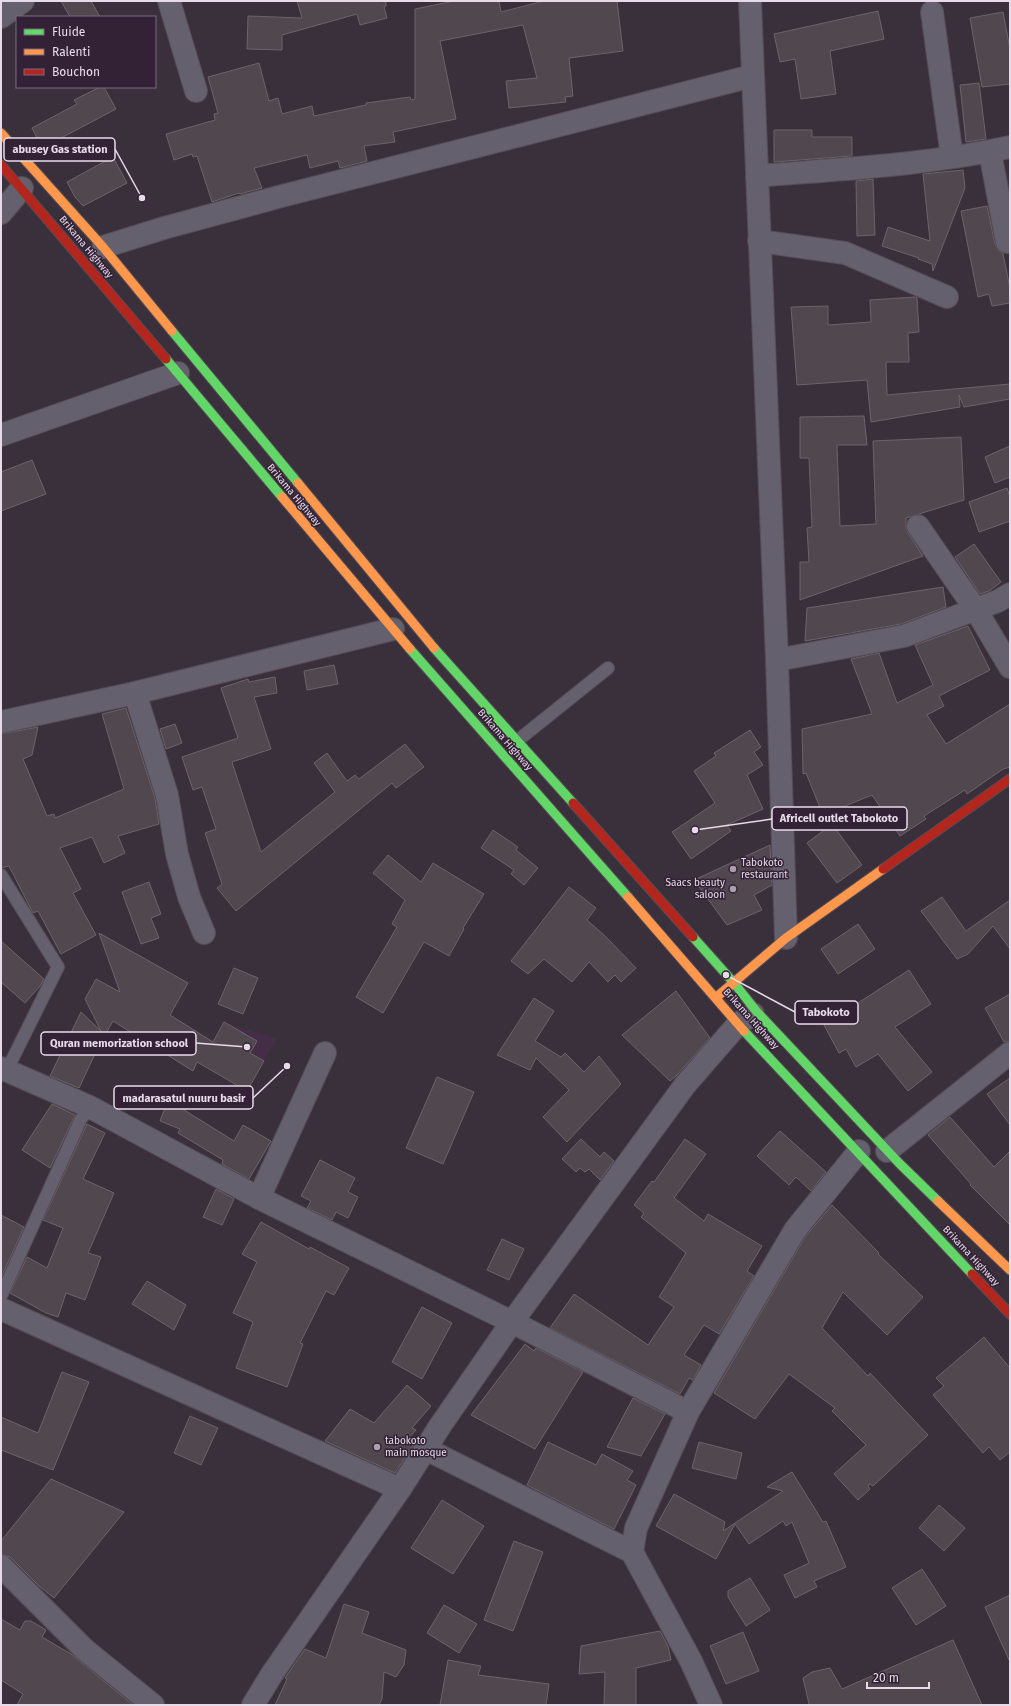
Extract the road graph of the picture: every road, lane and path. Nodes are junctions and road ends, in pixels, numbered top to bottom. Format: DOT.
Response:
graph roads {
  1 [pos="23,1"];
  2 [pos="169,1"];
  3 [pos="750,1"];
  4 [pos="932,12"];
  5 [pos="1,17"];
  6 [pos="752,76"];
  7 [pos="196,91"];
  8 [pos="1,133"];
  9 [pos="1000,149"];
  10 [pos="952,157"];
  11 [pos="1,166"];
  12 [pos="757,176"];
  13 [pos="22,188"];
  14 [pos="1,212"];
  15 [pos="759,241"];
  16 [pos="1007,242"];
  17 [pos="103,247"];
  18 [pos="947,297"];
  19 [pos="178,373"];
  20 [pos="1,435"];
  21 [pos="918,526"];
  22 [pos="1010,594"];
  23 [pos="976,610"];
  24 [pos="392,629"];
  25 [pos="777,660"];
  26 [pos="1010,667"];
  27 [pos="608,668"];
  28 [pos="135,693"];
  29 [pos="1,722"];
  30 [pos="517,741"];
  31 [pos="1010,779"];
  32 [pos="1,875"];
  33 [pos="204,932"];
  34 [pos="786,938"];
  35 [pos="734,983"];
  36 [pos="716,997"];
  37 [pos="757,1012"];
  38 [pos="738,1024"];
  39 [pos="1010,1053"];
  40 [pos="325,1054"];
  41 [pos="4,1069"];
  42 [pos="90,1107"];
  43 [pos="858,1151"];
  44 [pos="887,1151"];
  45 [pos="259,1198"];
  46 [pos="1010,1270"];
  47 [pos="1,1296"];
  48 [pos="1,1309"];
  49 [pos="1010,1314"];
  50 [pos="512,1322"];
  51 [pos="688,1412"];
  52 [pos="426,1448"];
  53 [pos="400,1489"];
  54 [pos="632,1552"];
  55 [pos="1,1566"];
  56 [pos="153,1705"];
  57 [pos="253,1705"];
  58 [pos="711,1705"];
  1 -- 5 [label="street"];
  2 -- 7 [label="street"];
  3 -- 6 [label="street"];
  4 -- 10 [label="street"];
  6 -- 12 [label="street"];
  6 -- 17 [label="street"];
  8 -- 17 [label="main road, Brikama Highway"];
  9 -- 10 [label="street"];
  9 -- 16 [label="street"];
  10 -- 12 [label="street"];
  11 -- 13 [label="main road, Brikama Highway"];
  12 -- 15 [label="street"];
  13 -- 14 [label="street"];
  13 -- 19 [label="main road, Brikama Highway"];
  15 -- 18 [label="street"];
  15 -- 25 [label="street"];
  17 -- 30 [label="main road, Brikama Highway"];
  19 -- 20 [label="street"];
  19 -- 24 [label="main road, Brikama Highway"];
  21 -- 23 [label="street"];
  22 -- 23 [label="street"];
  23 -- 25 [label="street"];
  23 -- 26 [label="street"];
  24 -- 28 [label="street"];
  24 -- 36 [label="main road, Brikama Highway"];
  25 -- 34 [label="street"];
  27 -- 30 [label="lane"];
  28 -- 29 [label="street"];
  28 -- 33 [label="street"];
  30 -- 35 [label="main road, Brikama Highway"];
  31 -- 34 [label="main road"];
  32 -- 41 [label="lane"];
  34 -- 35 [label="main road"];
  35 -- 36 [label="main road"];
  35 -- 37 [label="main road, Brikama Highway"];
  36 -- 38 [label="main road, Brikama Highway"];
  37 -- 38 [label="street"];
  37 -- 44 [label="main road, Brikama Highway"];
  38 -- 43 [label="main road, Brikama Highway"];
  38 -- 50 [label="street"];
  39 -- 44 [label="street"];
  40 -- 45 [label="street"];
  41 -- 42 [label="street"];
  42 -- 45 [label="street"];
  42 -- 47 [label="lane"];
  43 -- 49 [label="main road, Brikama Highway"];
  43 -- 51 [label="street"];
  44 -- 46 [label="main road, Brikama Highway"];
  45 -- 50 [label="street"];
  48 -- 53 [label="street"];
  50 -- 51 [label="street"];
  50 -- 52 [label="street"];
  51 -- 54 [label="street"];
  52 -- 53 [label="street"];
  52 -- 54 [label="street"];
  53 -- 57 [label="street"];
  54 -- 58 [label="street"];
  55 -- 56 [label="street"];
}
